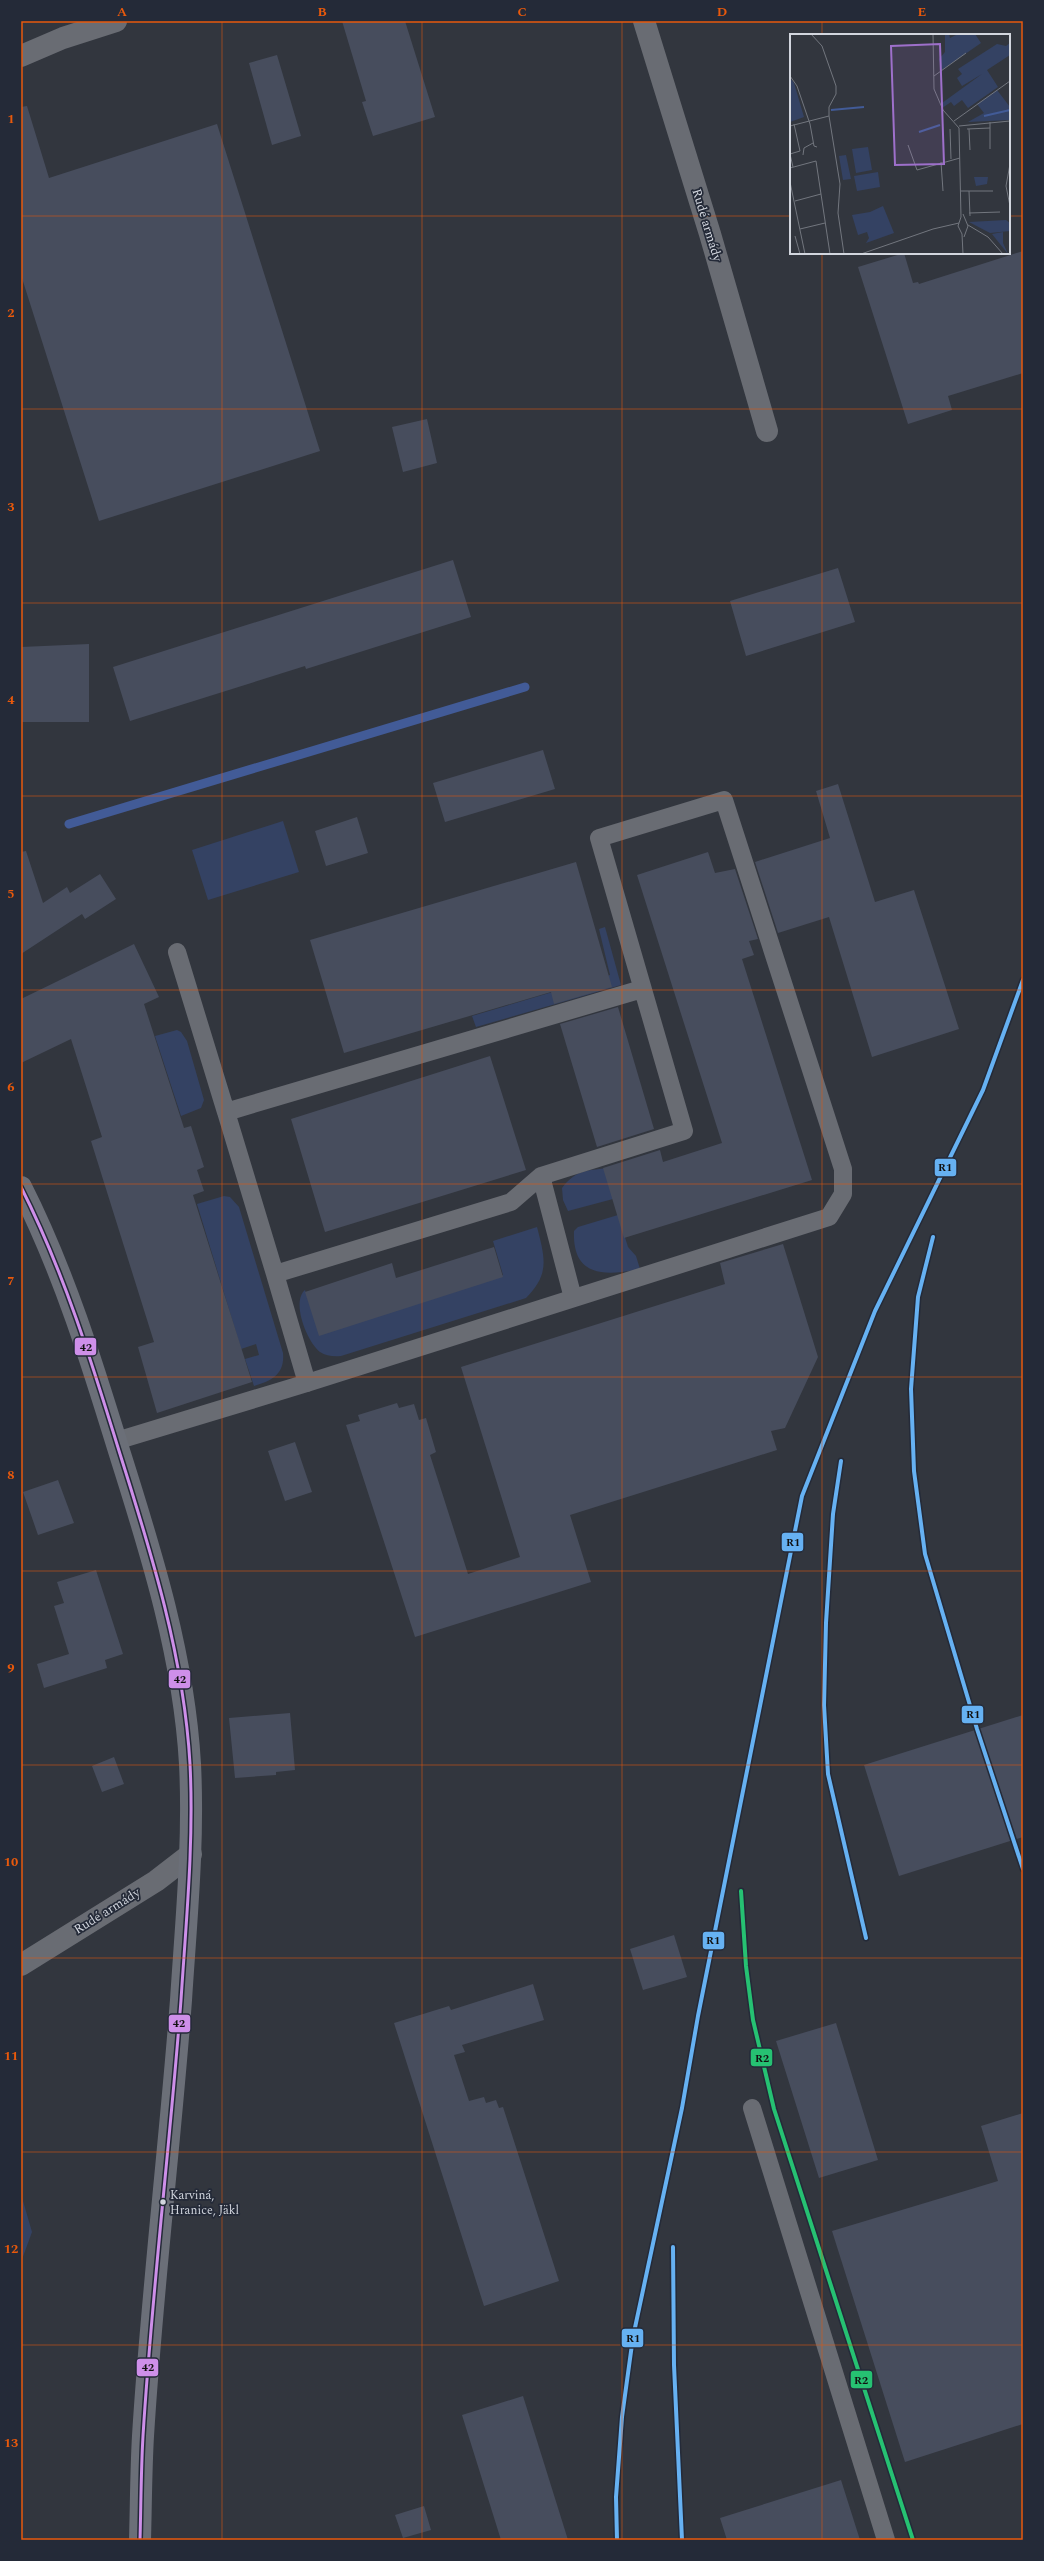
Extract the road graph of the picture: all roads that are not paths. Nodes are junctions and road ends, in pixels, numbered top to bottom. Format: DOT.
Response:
graph roads {
  1 [pos="116,21"];
  2 [pos="644,21"];
  3 [pos="62,29"];
  4 [pos="21,56"];
  5 [pos="767,431"];
  6 [pos="177,952"];
  7 [pos="642,989"];
  8 [pos="226,1112"];
  9 [pos="541,1176"];
  10 [pos="21,1187"];
  11 [pos="275,1274"];
  12 [pos="573,1298"];
  13 [pos="307,1383"];
  14 [pos="116,1441"];
  15 [pos="191,1854"];
  16 [pos="21,1966"];
  17 [pos="752,2108"];
  18 [pos="140,2540"];
  19 [pos="886,2540"];
  1 -- 3 [label="street"];
  2 -- 5 [label="street, Rudé armády"];
  3 -- 4 [label="street"];
  6 -- 8 [label="lane"];
  7 -- 8 [label="lane"];
  7 -- 9 [label="lane"];
  7 -- 12 [label="lane"];
  8 -- 11 [label="lane"];
  9 -- 11 [label="lane"];
  9 -- 12 [label="lane"];
  10 -- 14 [label="main road"];
  11 -- 13 [label="lane"];
  12 -- 13 [label="lane"];
  13 -- 14 [label="lane"];
  14 -- 15 [label="main road"];
  15 -- 16 [label="street, Rudé armády"];
  15 -- 18 [label="main road"];
  17 -- 19 [label="lane"];
}
